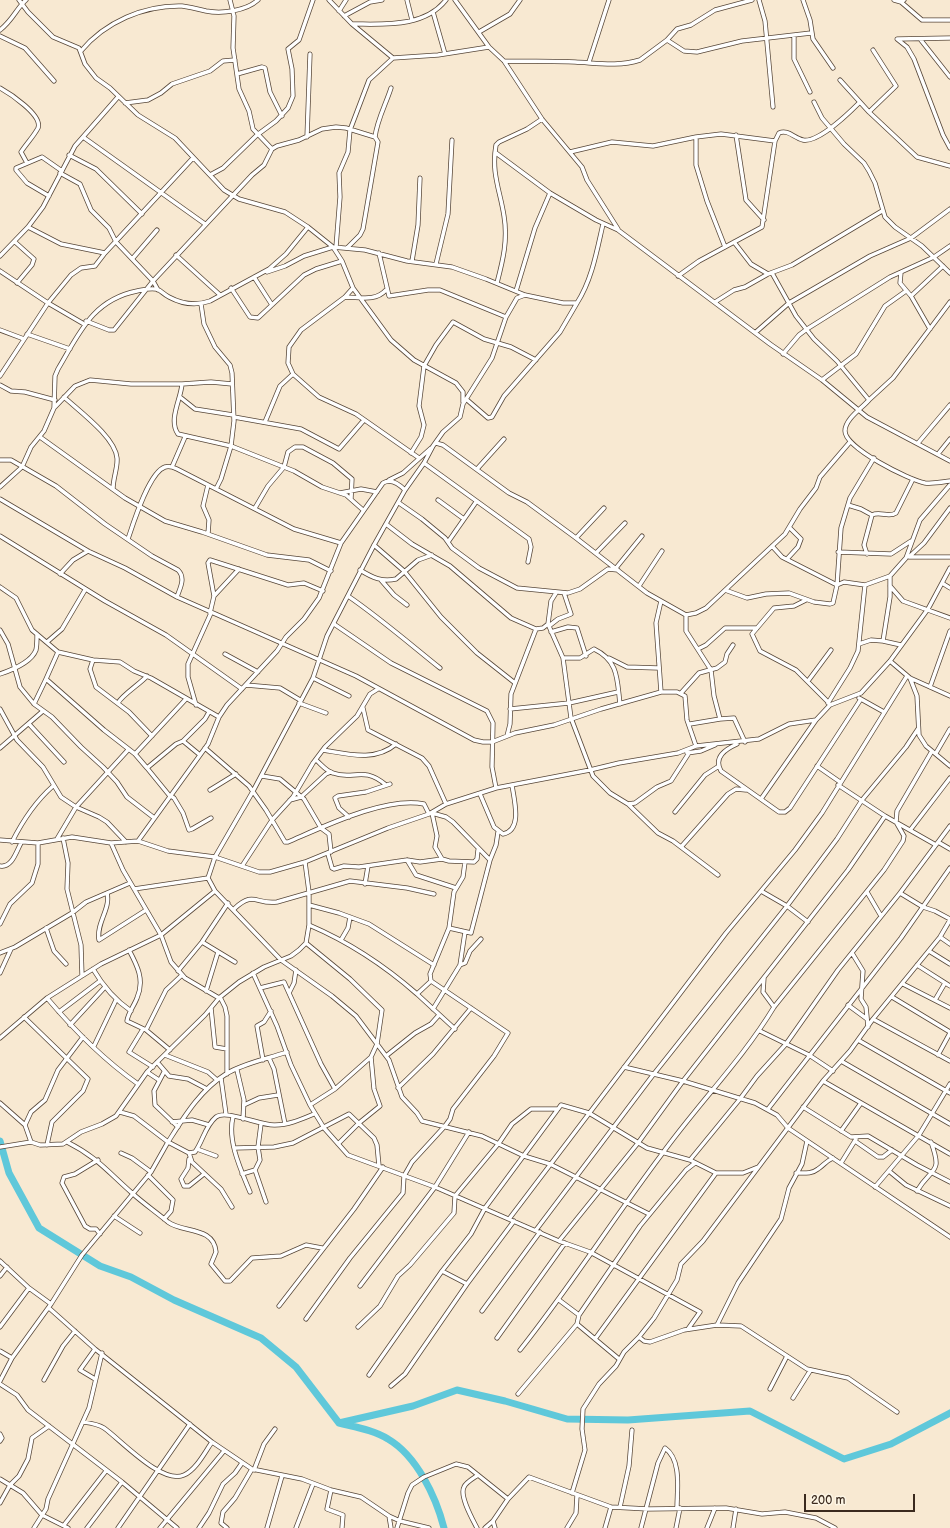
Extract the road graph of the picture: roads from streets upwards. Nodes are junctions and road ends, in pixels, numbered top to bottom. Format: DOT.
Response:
graph roads {
  1 [pos="19,0"];
  2 [pos="26,0"];
  3 [pos="258,0"];
  4 [pos="313,0"];
  5 [pos="329,0"];
  6 [pos="346,0"];
  7 [pos="382,0"];
  8 [pos="407,0"];
  9 [pos="446,0"];
  10 [pos="455,0"];
  11 [pos="520,0"];
  12 [pos="609,0"];
  13 [pos="752,0"];
  14 [pos="759,0"];
  15 [pos="803,0"];
  16 [pos="894,0"];
  17 [pos="903,1"];
  18 [pos="229,2"];
  19 [pos="21,4"];
  20 [pos="231,10"];
  21 [pos="238,10"];
  22 [pos="225,11"];
  23 [pos="339,11"];
  24 [pos="433,12"];
  25 [pos="234,16"];
  26 [pos="344,16"];
  27 [pos="412,20"];
  28 [pos="950,20"];
  29 [pos="352,24"];
  30 [pos="0,30"];
  31 [pos="479,32"];
  32 [pos="811,33"];
  33 [pos="794,35"];
  34 [pos="0,36"];
  35 [pos="950,38"];
  36 [pos="766,39"];
  37 [pos="920,39"];
  38 [pos="667,40"];
  39 [pos="489,46"];
  40 [pos="873,50"];
  41 [pos="81,52"];
  42 [pos="310,54"];
  43 [pos="445,54"];
  44 [pos="393,58"];
  45 [pos="235,60"];
  46 [pos="504,61"];
  47 [pos="589,62"];
  48 [pos="833,68"];
  49 [pos="237,74"];
  50 [pos="950,77"];
  51 [pos="840,80"];
  52 [pos="54,81"];
  53 [pos="0,88"];
  54 [pos="391,88"];
  55 [pos="810,92"];
  56 [pos="118,97"];
  57 [pos="125,102"];
  58 [pos="814,102"];
  59 [pos="860,102"];
  60 [pos="773,107"];
  61 [pos="869,112"];
  62 [pos="282,116"];
  63 [pos="542,119"];
  64 [pos="831,128"];
  65 [pos="350,130"];
  66 [pos="257,135"];
  67 [pos="736,135"];
  68 [pos="83,137"];
  69 [pos="308,137"];
  70 [pos="375,137"];
  71 [pos="696,137"];
  72 [pos="452,140"];
  73 [pos="775,141"];
  74 [pos="272,148"];
  75 [pos="950,148"];
  76 [pos="570,152"];
  77 [pos="496,153"];
  78 [pos="69,155"];
  79 [pos="193,158"];
  80 [pos="27,162"];
  81 [pos="950,166"];
  82 [pos="61,172"];
  83 [pos="210,176"];
  84 [pos="420,178"];
  85 [pos="550,193"];
  86 [pos="161,194"];
  87 [pos="49,196"];
  88 [pos="232,196"];
  89 [pos="950,209"];
  90 [pos="882,211"];
  91 [pos="142,214"];
  92 [pos="764,220"];
  93 [pos="205,224"];
  94 [pos="603,224"];
  95 [pos="28,227"];
  96 [pos="308,227"];
  97 [pos="157,230"];
  98 [pos="618,230"];
  99 [pos="113,234"];
  100 [pos="122,236"];
  101 [pos="911,238"];
  102 [pos="15,242"];
  103 [pos="116,242"];
  104 [pos="734,242"];
  105 [pos="950,246"];
  106 [pos="334,247"];
  107 [pos="725,247"];
  108 [pos="348,248"];
  109 [pos="105,253"];
  110 [pos="379,253"];
  111 [pos="176,255"];
  112 [pos="0,256"];
  113 [pos="934,257"];
  114 [pos="133,258"];
  115 [pos="342,261"];
  116 [pos="412,261"];
  117 [pos="436,264"];
  118 [pos="943,266"];
  119 [pos="0,272"];
  120 [pos="901,272"];
  121 [pos="262,273"];
  122 [pos="770,273"];
  123 [pos="950,273"];
  124 [pos="678,276"];
  125 [pos="254,277"];
  126 [pos="153,281"];
  127 [pos="17,283"];
  128 [pos="496,283"];
  129 [pos="231,288"];
  130 [pos="353,288"];
  131 [pos="146,289"];
  132 [pos="158,290"];
  133 [pos="386,290"];
  134 [pos="516,291"];
  135 [pos="906,291"];
  136 [pos="219,294"];
  137 [pos="525,295"];
  138 [pos="911,296"];
  139 [pos="345,297"];
  140 [pos="359,297"];
  141 [pos="716,302"];
  142 [pos="950,302"];
  143 [pos="577,303"];
  144 [pos="789,303"];
  145 [pos="48,304"];
  146 [pos="201,304"];
  147 [pos="272,305"];
  148 [pos="506,317"];
  149 [pos="85,323"];
  150 [pos="807,329"];
  151 [pos="930,329"];
  152 [pos="0,330"];
  153 [pos="756,332"];
  154 [pos="27,334"];
  155 [pos="24,339"];
  156 [pos="497,343"];
  157 [pos="70,349"];
  158 [pos="783,354"];
  159 [pos="536,360"];
  160 [pos="840,365"];
  161 [pos="424,366"];
  162 [pos="293,374"];
  163 [pos="0,376"];
  164 [pos="822,380"];
  165 [pos="0,384"];
  166 [pos="182,384"];
  167 [pos="232,384"];
  168 [pos="64,397"];
  169 [pos="180,397"];
  170 [pos="466,399"];
  171 [pos="54,400"];
  172 [pos="869,400"];
  173 [pos="463,404"];
  174 [pos="950,405"];
  175 [pos="54,408"];
  176 [pos="858,411"];
  177 [pos="233,416"];
  178 [pos="364,420"];
  179 [pos="265,422"];
  180 [pos="40,437"];
  181 [pos="185,437"];
  182 [pos="504,439"];
  183 [pos="950,439"];
  184 [pos="850,442"];
  185 [pos="918,443"];
  186 [pos="434,445"];
  187 [pos="231,446"];
  188 [pos="411,453"];
  189 [pos="938,454"];
  190 [pos="419,458"];
  191 [pos="874,458"];
  192 [pos="0,460"];
  193 [pos="950,461"];
  194 [pos="424,463"];
  195 [pos="22,467"];
  196 [pos="172,467"];
  197 [pos="284,467"];
  198 [pos="477,469"];
  199 [pos="913,479"];
  200 [pos="388,481"];
  201 [pos="950,481"];
  202 [pos="208,485"];
  203 [pos="950,486"];
  204 [pos="0,487"];
  205 [pos="113,489"];
  206 [pos="216,489"];
  207 [pos="352,490"];
  208 [pos="405,490"];
  209 [pos="377,492"];
  210 [pos="340,493"];
  211 [pos="0,499"];
  212 [pos="351,499"];
  213 [pos="438,500"];
  214 [pos="476,502"];
  215 [pos="399,503"];
  216 [pos="848,505"];
  217 [pos="138,507"];
  218 [pos="255,508"];
  219 [pos="604,508"];
  220 [pos="950,508"];
  221 [pos="363,510"];
  222 [pos="872,515"];
  223 [pos="464,519"];
  224 [pos="625,523"];
  225 [pos="386,524"];
  226 [pos="790,528"];
  227 [pos="208,534"];
  228 [pos="0,536"];
  229 [pos="642,536"];
  230 [pos="576,538"];
  231 [pos="128,539"];
  232 [pos="911,540"];
  233 [pos="448,542"];
  234 [pos="341,543"];
  235 [pos="374,544"];
  236 [pos="772,546"];
  237 [pos="88,551"];
  238 [pos="662,551"];
  239 [pos="838,552"];
  240 [pos="596,554"];
  241 [pos="867,554"];
  242 [pos="432,555"];
  243 [pos="908,557"];
  244 [pos="950,557"];
  245 [pos="787,559"];
  246 [pos="528,562"];
  247 [pos="950,568"];
  248 [pos="617,569"];
  249 [pos="239,570"];
  250 [pos="360,570"];
  251 [pos="331,571"];
  252 [pos="404,571"];
  253 [pos="60,574"];
  254 [pos="890,576"];
  255 [pos="381,580"];
  256 [pos="942,583"];
  257 [pos="837,585"];
  258 [pos="865,585"];
  259 [pos="639,586"];
  260 [pos="890,586"];
  261 [pos="0,587"];
  262 [pos="950,588"];
  263 [pos="85,590"];
  264 [pos="726,590"];
  265 [pos="323,591"];
  266 [pos="556,593"];
  267 [pos="564,593"];
  268 [pos="214,596"];
  269 [pos="348,596"];
  270 [pos="177,597"];
  271 [pos="806,600"];
  272 [pos="661,601"];
  273 [pos="407,605"];
  274 [pos="928,608"];
  275 [pos="211,613"];
  276 [pos="686,615"];
  277 [pos="950,618"];
  278 [pos="334,624"];
  279 [pos="548,625"];
  280 [pos="757,628"];
  281 [pos="536,629"];
  282 [pos="0,630"];
  283 [pos="950,631"];
  284 [pos="551,632"];
  285 [pos="37,634"];
  286 [pos="883,641"];
  287 [pos="47,642"];
  288 [pos="282,643"];
  289 [pos="859,644"];
  290 [pos="732,645"];
  291 [pos="901,645"];
  292 [pos="698,649"];
  293 [pos="831,650"];
  294 [pos="58,652"];
  295 [pos="321,652"];
  296 [pos="193,653"];
  297 [pos="225,654"];
  298 [pos="586,656"];
  299 [pos="312,657"];
  300 [pos="563,658"];
  301 [pos="608,658"];
  302 [pos="93,660"];
  303 [pos="319,660"];
  304 [pos="890,661"];
  305 [pos="440,668"];
  306 [pos="658,668"];
  307 [pos="14,669"];
  308 [pos="711,670"];
  309 [pos="258,672"];
  310 [pos="0,674"];
  311 [pos="147,676"];
  312 [pos="908,677"];
  313 [pos="313,678"];
  314 [pos="46,679"];
  315 [pos="808,681"];
  316 [pos="515,683"];
  317 [pos="246,685"];
  318 [pos="930,687"];
  319 [pos="242,689"];
  320 [pos="378,689"];
  321 [pos="618,692"];
  322 [pos="661,692"];
  323 [pos="681,693"];
  324 [pos="349,696"];
  325 [pos="856,696"];
  326 [pos="950,696"];
  327 [pos="186,699"];
  328 [pos="861,699"];
  329 [pos="300,702"];
  330 [pos="828,702"];
  331 [pos="118,703"];
  332 [pos="570,703"];
  333 [pos="34,704"];
  334 [pos="620,704"];
  335 [pos="196,705"];
  336 [pos="363,708"];
  337 [pos="0,709"];
  338 [pos="510,709"];
  339 [pos="825,709"];
  340 [pos="43,711"];
  341 [pos="209,712"];
  342 [pos="884,712"];
  343 [pos="326,713"];
  344 [pos="219,717"];
  345 [pos="572,718"];
  346 [pos="720,719"];
  347 [pos="816,720"];
  348 [pos="29,724"];
  349 [pos="690,724"];
  350 [pos="918,729"];
  351 [pos="950,729"];
  352 [pos="152,736"];
  353 [pos="507,736"];
  354 [pos="15,737"];
  355 [pos="183,741"];
  356 [pos="492,742"];
  357 [pos="740,742"];
  358 [pos="745,742"];
  359 [pos="396,744"];
  360 [pos="716,744"];
  361 [pos="696,746"];
  362 [pos="0,748"];
  363 [pos="205,748"];
  364 [pos="128,750"];
  365 [pos="323,750"];
  366 [pos="932,750"];
  367 [pos="678,753"];
  368 [pos="689,753"];
  369 [pos="936,753"];
  370 [pos="135,754"];
  371 [pos="200,755"];
  372 [pos="316,760"];
  373 [pos="64,762"];
  374 [pos="949,764"];
  375 [pos="719,766"];
  376 [pos="818,766"];
  377 [pos="147,768"];
  378 [pos="590,770"];
  379 [pos="108,772"];
  380 [pos="331,772"];
  381 [pos="236,774"];
  382 [pos="262,776"];
  383 [pos="950,778"];
  384 [pos="839,784"];
  385 [pos="512,785"];
  386 [pos="53,786"];
  387 [pos="496,788"];
  388 [pos="210,790"];
  389 [pos="747,790"];
  390 [pos="252,793"];
  391 [pos="296,793"];
  392 [pos="480,794"];
  393 [pos="169,796"];
  394 [pos="301,797"];
  395 [pos="760,799"];
  396 [pos="290,800"];
  397 [pos="862,800"];
  398 [pos="446,804"];
  399 [pos="628,804"];
  400 [pos="76,807"];
  401 [pos="675,812"];
  402 [pos="431,813"];
  403 [pos="885,816"];
  404 [pos="349,817"];
  405 [pos="153,818"];
  406 [pos="211,818"];
  407 [pos="272,820"];
  408 [pos="896,822"];
  409 [pos="950,826"];
  410 [pos="322,828"];
  411 [pos="911,829"];
  412 [pos="498,832"];
  413 [pos="63,838"];
  414 [pos="57,839"];
  415 [pos="0,840"];
  416 [pos="138,841"];
  417 [pos="12,842"];
  418 [pos="126,842"];
  419 [pos="21,843"];
  420 [pos="38,843"];
  421 [pos="111,843"];
  422 [pos="937,843"];
  423 [pos="681,847"];
  424 [pos="950,849"];
  425 [pos="478,850"];
  426 [pos="329,853"];
  427 [pos="215,857"];
  428 [pos="442,859"];
  429 [pos="407,860"];
  430 [pos="490,860"];
  431 [pos="305,862"];
  432 [pos="465,862"];
  433 [pos="0,866"];
  434 [pos="242,866"];
  435 [pos="368,866"];
  436 [pos="950,868"];
  437 [pos="718,875"];
  438 [pos="208,878"];
  439 [pos="130,882"];
  440 [pos="365,884"];
  441 [pos="456,888"];
  442 [pos="134,889"];
  443 [pos="215,891"];
  444 [pos="761,891"];
  445 [pos="309,892"];
  446 [pos="867,892"];
  447 [pos="107,893"];
  448 [pos="900,893"];
  449 [pos="434,894"];
  450 [pos="228,903"];
  451 [pos="309,905"];
  452 [pos="787,906"];
  453 [pos="923,907"];
  454 [pos="234,909"];
  455 [pos="146,910"];
  456 [pos="72,913"];
  457 [pos="881,916"];
  458 [pos="351,920"];
  459 [pos="950,920"];
  460 [pos="808,922"];
  461 [pos="0,924"];
  462 [pos="309,925"];
  463 [pos="46,928"];
  464 [pos="449,928"];
  465 [pos="465,932"];
  466 [pos="161,935"];
  467 [pos="940,937"];
  468 [pos="481,939"];
  469 [pos="341,940"];
  470 [pos="202,942"];
  471 [pos="306,943"];
  472 [pos="950,944"];
  473 [pos="0,948"];
  474 [pos="11,949"];
  475 [pos="129,950"];
  476 [pos="929,951"];
  477 [pos="5,952"];
  478 [pos="218,952"];
  479 [pos="852,953"];
  480 [pos="0,954"];
  481 [pos="281,960"];
  482 [pos="235,962"];
  483 [pos="66,964"];
  484 [pos="950,964"];
  485 [pos="434,965"];
  486 [pos="460,965"];
  487 [pos="917,965"];
  488 [pos="93,969"];
  489 [pos="296,970"];
  490 [pos="178,971"];
  491 [pos="0,973"];
  492 [pos="253,974"];
  493 [pos="182,975"];
  494 [pos="82,976"];
  495 [pos="764,977"];
  496 [pos="100,981"];
  497 [pos="430,981"];
  498 [pos="903,984"];
  499 [pos="945,984"];
  500 [pos="950,986"];
  501 [pos="105,987"];
  502 [pos="260,988"];
  503 [pos="863,988"];
  504 [pos="206,991"];
  505 [pos="444,991"];
  506 [pos="289,993"];
  507 [pos="417,994"];
  508 [pos="892,997"];
  509 [pos="47,998"];
  510 [pos="219,998"];
  511 [pos="116,1000"];
  512 [pos="935,1000"];
  513 [pos="848,1006"];
  514 [pos="774,1007"];
  515 [pos="211,1008"];
  516 [pos="471,1008"];
  517 [pos="950,1008"];
  518 [pos="433,1009"];
  519 [pos="131,1011"];
  520 [pos="271,1011"];
  521 [pos="59,1012"];
  522 [pos="439,1015"];
  523 [pos="24,1016"];
  524 [pos="867,1019"];
  525 [pos="873,1019"];
  526 [pos="70,1025"];
  527 [pos="868,1026"];
  528 [pos="455,1029"];
  529 [pos="145,1030"];
  530 [pos="760,1031"];
  531 [pos="950,1032"];
  532 [pos="83,1037"];
  533 [pos="0,1038"];
  534 [pos="858,1040"];
  535 [pos="377,1044"];
  536 [pos="786,1044"];
  537 [pos="94,1046"];
  538 [pos="227,1049"];
  539 [pos="170,1050"];
  540 [pos="287,1052"];
  541 [pos="165,1055"];
  542 [pos="809,1055"];
  543 [pos="938,1055"];
  544 [pos="386,1056"];
  545 [pos="67,1057"];
  546 [pos="371,1057"];
  547 [pos="269,1058"];
  548 [pos="264,1060"];
  549 [pos="841,1061"];
  550 [pos="950,1061"];
  551 [pos="157,1062"];
  552 [pos="152,1067"];
  553 [pos="624,1067"];
  554 [pos="237,1070"];
  555 [pos="833,1071"];
  556 [pos="147,1072"];
  557 [pos="164,1072"];
  558 [pos="227,1074"];
  559 [pos="652,1075"];
  560 [pos="219,1079"];
  561 [pos="159,1080"];
  562 [pos="682,1081"];
  563 [pos="823,1081"];
  564 [pos="138,1084"];
  565 [pos="950,1084"];
  566 [pos="398,1088"];
  567 [pos="335,1089"];
  568 [pos="207,1090"];
  569 [pos="713,1091"];
  570 [pos="946,1091"];
  571 [pos="950,1093"];
  572 [pos="278,1095"];
  573 [pos="740,1099"];
  574 [pos="0,1103"];
  575 [pos="861,1103"];
  576 [pos="244,1105"];
  577 [pos="310,1106"];
  578 [pos="803,1108"];
  579 [pos="558,1109"];
  580 [pos="768,1109"];
  581 [pos="120,1112"];
  582 [pos="589,1113"];
  583 [pos="226,1114"];
  584 [pos="314,1114"];
  585 [pos="931,1114"];
  586 [pos="233,1117"];
  587 [pos="243,1119"];
  588 [pos="182,1121"];
  589 [pos="172,1122"];
  590 [pos="359,1123"];
  591 [pos="261,1124"];
  592 [pos="285,1124"];
  593 [pos="950,1124"];
  594 [pos="25,1125"];
  595 [pos="209,1125"];
  596 [pos="445,1126"];
  597 [pos="178,1127"];
  598 [pos="324,1128"];
  599 [pos="613,1128"];
  600 [pos="788,1128"];
  601 [pos="841,1131"];
  602 [pos="469,1132"];
  603 [pos="919,1135"];
  604 [pos="858,1137"];
  605 [pos="807,1141"];
  606 [pos="855,1141"];
  607 [pos="31,1142"];
  608 [pos="67,1142"];
  609 [pos="168,1142"];
  610 [pos="931,1142"];
  611 [pos="499,1143"];
  612 [pos="338,1144"];
  613 [pos="638,1144"];
  614 [pos="47,1145"];
  615 [pos="258,1147"];
  616 [pos="0,1148"];
  617 [pos="235,1148"];
  618 [pos="197,1149"];
  619 [pos="892,1150"];
  620 [pos="121,1153"];
  621 [pos="188,1153"];
  622 [pos="662,1153"];
  623 [pos="826,1153"];
  624 [pos="950,1154"];
  625 [pos="216,1156"];
  626 [pos="524,1156"];
  627 [pos="902,1156"];
  628 [pos="833,1158"];
  629 [pos="189,1159"];
  630 [pos="98,1160"];
  631 [pos="690,1160"];
  632 [pos="826,1161"];
  633 [pos="694,1163"];
  634 [pos="841,1163"];
  635 [pos="550,1164"];
  636 [pos="379,1166"];
  637 [pos="759,1166"];
  638 [pos="383,1167"];
  639 [pos="255,1170"];
  640 [pos="889,1171"];
  641 [pos="149,1173"];
  642 [pos="716,1173"];
  643 [pos="796,1173"];
  644 [pos="204,1174"];
  645 [pos="242,1174"];
  646 [pos="933,1174"];
  647 [pos="404,1176"];
  648 [pos="574,1178"];
  649 [pos="950,1182"];
  650 [pos="435,1187"];
  651 [pos="876,1187"];
  652 [pos="601,1188"];
  653 [pos="917,1191"];
  654 [pos="250,1192"];
  655 [pos="133,1194"];
  656 [pos="455,1196"];
  657 [pos="266,1202"];
  658 [pos="627,1202"];
  659 [pos="950,1206"];
  660 [pos="232,1207"];
  661 [pos="485,1208"];
  662 [pos="649,1214"];
  663 [pos="114,1216"];
  664 [pos="164,1219"];
  665 [pos="509,1219"];
  666 [pos="514,1221"];
  667 [pos="538,1231"];
  668 [pos="140,1233"];
  669 [pos="100,1234"];
  670 [pos="950,1237"];
  671 [pos="559,1241"];
  672 [pos="565,1243"];
  673 [pos="322,1248"];
  674 [pos="590,1252"];
  675 [pos="0,1261"];
  676 [pos="614,1265"];
  677 [pos="7,1267"];
  678 [pos="442,1271"];
  679 [pos="0,1276"];
  680 [pos="639,1279"];
  681 [pos="467,1284"];
  682 [pos="360,1286"];
  683 [pos="29,1288"];
  684 [pos="669,1294"];
  685 [pos="559,1300"];
  686 [pos="50,1306"];
  687 [pos="279,1306"];
  688 [pos="482,1311"];
  689 [pos="579,1315"];
  690 [pos="306,1319"];
  691 [pos="577,1324"];
  692 [pos="717,1325"];
  693 [pos="0,1327"];
  694 [pos="358,1327"];
  695 [pos="688,1329"];
  696 [pos="75,1331"];
  697 [pos="639,1337"];
  698 [pos="497,1338"];
  699 [pos="596,1339"];
  700 [pos="95,1348"];
  701 [pos="520,1350"];
  702 [pos="0,1351"];
  703 [pos="102,1353"];
  704 [pos="787,1356"];
  705 [pos="12,1358"];
  706 [pos="619,1359"];
  707 [pos="810,1370"];
  708 [pos="369,1375"];
  709 [pos="95,1379"];
  710 [pos="44,1380"];
  711 [pos="0,1381"];
  712 [pos="0,1384"];
  713 [pos="391,1386"];
  714 [pos="770,1389"];
  715 [pos="518,1394"];
  716 [pos="793,1398"];
  717 [pos="897,1412"];
  718 [pos="83,1422"];
  719 [pos="190,1424"];
  720 [pos="50,1426"];
  721 [pos="276,1429"];
  722 [pos="632,1430"];
  723 [pos="0,1434"];
  724 [pos="0,1441"];
  725 [pos="212,1442"];
  726 [pos="72,1443"];
  727 [pos="224,1451"];
  728 [pos="242,1463"];
  729 [pos="253,1469"];
  730 [pos="160,1470"];
  731 [pos="106,1471"];
  732 [pos="478,1475"];
  733 [pos="282,1476"];
  734 [pos="0,1479"];
  735 [pos="122,1482"];
  736 [pos="314,1484"];
  737 [pos="10,1485"];
  738 [pos="331,1490"];
  739 [pos="572,1493"];
  740 [pos="577,1495"];
  741 [pos="141,1498"];
  742 [pos="508,1499"];
  743 [pos="0,1503"];
  744 [pos="611,1507"];
  745 [pos="620,1507"];
  746 [pos="679,1508"];
  747 [pos="715,1508"];
  748 [pos="648,1509"];
  749 [pos="736,1509"];
  750 [pos="42,1515"];
  751 [pos="389,1516"];
  752 [pos="166,1520"];
  753 [pos="400,1521"];
  754 [pos="493,1521"];
  755 [pos="64,1525"];
  756 [pos="34,1528"];
  757 [pos="68,1528"];
  758 [pos="87,1528"];
  759 [pos="118,1528"];
  760 [pos="160,1528"];
  761 [pos="177,1528"];
  762 [pos="199,1528"];
  763 [pos="227,1528"];
  764 [pos="267,1528"];
  765 [pos="296,1528"];
  766 [pos="342,1528"];
  767 [pos="392,1528"];
  768 [pos="397,1528"];
  769 [pos="430,1528"];
  770 [pos="477,1528"];
  771 [pos="485,1528"];
  772 [pos="495,1528"];
  773 [pos="567,1528"];
  774 [pos="605,1528"];
  775 [pos="641,1528"];
  776 [pos="676,1528"];
  777 [pos="707,1528"];
  778 [pos="733,1528"];
  779 [pos="835,1528"];
  1 -- 19 [label="street"];
  2 -- 19 [label="street"];
  3 -- 21 [label="street"];
  4 -- 62 [label="street"];
  5 -- 23 [label="street"];
  6 -- 23 [label="street"];
  7 -- 26 [label="street"];
  8 -- 27 [label="street"];
  9 -- 24 [label="street"];
  10 -- 31 [label="street"];
  11 -- 31 [label="street"];
  12 -- 47 [label="street"];
  13 -- 38 [label="street"];
  14 -- 36 [label="street"];
  15 -- 32 [label="street"];
  16 -- 17 [label="street"];
  17 -- 28 [label="street"];
  18 -- 20 [label="street"];
  18 -- 22 [label="street"];
  19 -- 30 [label="street"];
  19 -- 41 [label="street"];
  20 -- 21 [label="street"];
  20 -- 22 [label="street"];
  20 -- 25 [label="street"];
  21 -- 25 [label="street"];
  22 -- 41 [label="street"];
  23 -- 26 [label="street"];
  24 -- 27 [label="street"];
  24 -- 43 [label="street"];
  25 -- 45 [label="street"];
  26 -- 29 [label="street"];
  27 -- 29 [label="street"];
  29 -- 44 [label="street"];
  31 -- 39 [label="street"];
  32 -- 33 [label="street"];
  32 -- 48 [label="street"];
  33 -- 36 [label="street"];
  33 -- 55 [label="street"];
  34 -- 52 [label="street"];
  35 -- 37 [label="street"];
  36 -- 38 [label="street"];
  36 -- 60 [label="street"];
  37 -- 50 [label="street"];
  37 -- 75 [label="street"];
  38 -- 47 [label="street"];
  39 -- 43 [label="street"];
  39 -- 46 [label="street"];
  40 -- 61 [label="street"];
  41 -- 56 [label="street"];
  42 -- 69 [label="street"];
  43 -- 44 [label="street"];
  44 -- 65 [label="street"];
  45 -- 49 [label="street"];
  45 -- 57 [label="street"];
  46 -- 47 [label="street"];
  46 -- 63 [label="street"];
  49 -- 62 [label="street"];
  49 -- 66 [label="street"];
  51 -- 59 [label="street"];
  53 -- 80 [label="street"];
  54 -- 70 [label="street"];
  56 -- 57 [label="street"];
  56 -- 68 [label="street"];
  57 -- 79 [label="street"];
  58 -- 64 [label="street"];
  59 -- 61 [label="street"];
  59 -- 64 [label="street"];
  61 -- 81 [label="street"];
  62 -- 66 [label="street"];
  63 -- 76 [label="street"];
  63 -- 77 [label="street"];
  64 -- 73 [label="street"];
  64 -- 90 [label="street"];
  65 -- 69 [label="street"];
  65 -- 70 [label="street"];
  65 -- 106 [label="street"];
  66 -- 74 [label="street"];
  66 -- 83 [label="street"];
  67 -- 71 [label="street"];
  67 -- 73 [label="street"];
  67 -- 92 [label="street"];
  68 -- 78 [label="street"];
  68 -- 86 [label="street"];
  69 -- 74 [label="street"];
  70 -- 108 [label="street"];
  71 -- 76 [label="street"];
  71 -- 107 [label="street"];
  72 -- 117 [label="street"];
  73 -- 92 [label="street"];
  74 -- 88 [label="street"];
  76 -- 98 [label="street"];
  77 -- 85 [label="street"];
  77 -- 128 [label="street"];
  78 -- 82 [label="street"];
  78 -- 91 [label="street"];
  79 -- 83 [label="street"];
  79 -- 86 [label="street"];
  80 -- 82 [label="street"];
  80 -- 87 [label="street"];
  82 -- 87 [label="street"];
  82 -- 99 [label="street"];
  83 -- 88 [label="street"];
  84 -- 116 [label="street"];
  85 -- 94 [label="street"];
  85 -- 134 [label="street"];
  86 -- 91 [label="street"];
  86 -- 93 [label="street"];
  87 -- 95 [label="street"];
  88 -- 93 [label="street"];
  88 -- 96 [label="street"];
  89 -- 101 [label="street"];
  90 -- 101 [label="street"];
  90 -- 122 [label="street"];
  91 -- 100 [label="street"];
  92 -- 104 [label="street"];
  93 -- 111 [label="street"];
  94 -- 98 [label="street"];
  94 -- 143 [label="street"];
  95 -- 102 [label="street"];
  95 -- 109 [label="street"];
  96 -- 106 [label="street"];
  96 -- 121 [label="street"];
  97 -- 114 [label="street"];
  98 -- 124 [label="street"];
  99 -- 100 [label="street"];
  99 -- 103 [label="street"];
  100 -- 103 [label="street"];
  101 -- 113 [label="street"];
  101 -- 144 [label="street"];
  102 -- 112 [label="street"];
  102 -- 127 [label="street"];
  103 -- 109 [label="street"];
  103 -- 114 [label="street"];
  104 -- 107 [label="street"];
  104 -- 122 [label="street"];
  105 -- 113 [label="street"];
  106 -- 108 [label="street"];
  106 -- 115 [label="street"];
  106 -- 121 [label="street"];
  107 -- 124 [label="street"];
  108 -- 110 [label="street"];
  109 -- 145 [label="street"];
  110 -- 116 [label="street"];
  110 -- 133 [label="street"];
  111 -- 126 [label="street"];
  111 -- 136 [label="street"];
  113 -- 118 [label="street"];
  113 -- 120 [label="street"];
  114 -- 126 [label="street"];
  115 -- 130 [label="street"];
  115 -- 147 [label="street"];
  116 -- 117 [label="street"];
  117 -- 128 [label="street"];
  118 -- 123 [label="street"];
  118 -- 138 [label="street"];
  119 -- 127 [label="street"];
  120 -- 135 [label="street"];
  120 -- 150 [label="street"];
  121 -- 125 [label="street"];
  122 -- 141 [label="street"];
  122 -- 144 [label="street"];
  124 -- 141 [label="street"];
  125 -- 129 [label="street"];
  125 -- 147 [label="street"];
  126 -- 131 [label="street"];
  126 -- 132 [label="street"];
  127 -- 145 [label="street"];
  128 -- 134 [label="street"];
  129 -- 136 [label="street"];
  129 -- 147 [label="street"];
  130 -- 139 [label="street"];
  130 -- 140 [label="street"];
  131 -- 132 [label="street"];
  131 -- 149 [label="street"];
  131 -- 149 [label="street"];
  132 -- 146 [label="street"];
  133 -- 140 [label="street"];
  133 -- 148 [label="street"];
  134 -- 137 [label="street"];
  135 -- 138 [label="street"];
  135 -- 160 [label="street"];
  136 -- 146 [label="street"];
  137 -- 143 [label="street"];
  137 -- 148 [label="street"];
  138 -- 151 [label="street"];
  139 -- 140 [label="street"];
  139 -- 162 [label="street"];
  140 -- 161 [label="street"];
  141 -- 153 [label="street"];
  142 -- 151 [label="street"];
  143 -- 159 [label="street"];
  144 -- 150 [label="street"];
  144 -- 153 [label="street"];
  145 -- 149 [label="street"];
  145 -- 154 [label="street"];
  146 -- 167 [label="street"];
  148 -- 156 [label="street"];
  149 -- 157 [label="street"];
  150 -- 158 [label="street"];
  150 -- 160 [label="street"];
  151 -- 172 [label="street"];
  152 -- 155 [label="street"];
  153 -- 158 [label="street"];
  154 -- 155 [label="street"];
  154 -- 157 [label="street"];
  155 -- 163 [label="street"];
  156 -- 159 [label="street"];
  156 -- 161 [label="street"];
  156 -- 170 [label="street"];
  157 -- 171 [label="street"];
  158 -- 164 [label="street"];
  159 -- 170 [label="street"];
  160 -- 164 [label="street"];
  160 -- 172 [label="street"];
  161 -- 173 [label="street"];
  161 -- 188 [label="street"];
  162 -- 178 [label="street"];
  162 -- 179 [label="street"];
  164 -- 176 [label="street"];
  165 -- 171 [label="street"];
  166 -- 167 [label="street"];
  166 -- 168 [label="street"];
  166 -- 169 [label="street"];
  167 -- 177 [label="street"];
  168 -- 175 [label="street"];
  168 -- 205 [label="street"];
  169 -- 177 [label="street"];
  169 -- 181 [label="street"];
  170 -- 173 [label="street"];
  171 -- 175 [label="street"];
  172 -- 176 [label="street"];
  173 -- 186 [label="street"];
  174 -- 185 [label="street"];
  175 -- 180 [label="street"];
  176 -- 184 [label="street"];
  176 -- 185 [label="street"];
  177 -- 179 [label="street"];
  177 -- 187 [label="street"];
  178 -- 179 [label="street"];
  178 -- 188 [label="street"];
  180 -- 195 [label="street"];
  180 -- 205 [label="street"];
  181 -- 187 [label="street"];
  181 -- 196 [label="street"];
  182 -- 198 [label="street"];
  183 -- 189 [label="street"];
  184 -- 191 [label="street"];
  184 -- 226 [label="street"];
  185 -- 189 [label="street"];
  186 -- 190 [label="street"];
  186 -- 194 [label="street"];
  186 -- 198 [label="street"];
  187 -- 197 [label="street"];
  187 -- 206 [label="street"];
  188 -- 190 [label="street"];
  189 -- 193 [label="street"];
  190 -- 200 [label="street"];
  191 -- 199 [label="street"];
  191 -- 216 [label="street"];
  192 -- 195 [label="street"];
  194 -- 208 [label="street"];
  194 -- 214 [label="street"];
  195 -- 204 [label="street"];
  195 -- 231 [label="street"];
  196 -- 202 [label="street"];
  196 -- 217 [label="street"];
  197 -- 207 [label="street"];
  197 -- 210 [label="street"];
  197 -- 218 [label="street"];
  198 -- 230 [label="street"];
  199 -- 201 [label="street"];
  199 -- 222 [label="street"];
  200 -- 208 [label="street"];
  200 -- 209 [label="street"];
  202 -- 206 [label="street"];
  202 -- 227 [label="street"];
  203 -- 232 [label="street"];
  205 -- 217 [label="street"];
  206 -- 218 [label="street"];
  207 -- 209 [label="street"];
  207 -- 210 [label="street"];
  207 -- 212 [label="street"];
  208 -- 215 [label="street"];
  209 -- 221 [label="street"];
  210 -- 212 [label="street"];
  211 -- 237 [label="street"];
  212 -- 221 [label="street"];
  213 -- 223 [label="street"];
  214 -- 223 [label="street"];
  214 -- 246 [label="street"];
  215 -- 225 [label="street"];
  215 -- 233 [label="street"];
  216 -- 222 [label="street"];
  216 -- 239 [label="street"];
  217 -- 227 [label="street"];
  217 -- 231 [label="street"];
  218 -- 234 [label="street"];
  219 -- 230 [label="street"];
  220 -- 243 [label="street"];
  221 -- 234 [label="street"];
  222 -- 241 [label="street"];
  223 -- 233 [label="street"];
  224 -- 240 [label="street"];
  225 -- 235 [label="street"];
  225 -- 242 [label="street"];
  226 -- 236 [label="street"];
  226 -- 245 [label="street"];
  227 -- 251 [label="street"];
  228 -- 253 [label="street"];
  229 -- 248 [label="street"];
  230 -- 240 [label="street"];
  231 -- 270 [label="street"];
  232 -- 241 [label="street"];
  232 -- 243 [label="street"];
  233 -- 266 [label="street"];
  234 -- 251 [label="street"];
  235 -- 250 [label="street"];
  235 -- 252 [label="street"];
  236 -- 245 [label="street"];
  236 -- 264 [label="street"];
  237 -- 253 [label="street"];
  237 -- 270 [label="street"];
  238 -- 259 [label="street"];
  239 -- 241 [label="street"];
  239 -- 257 [label="street"];
  240 -- 248 [label="street"];
  242 -- 252 [label="street"];
  242 -- 281 [label="street"];
  243 -- 244 [label="street"];
  243 -- 254 [label="street"];
  245 -- 257 [label="street"];
  247 -- 256 [label="street"];
  248 -- 259 [label="street"];
  248 -- 267 [label="street"];
  249 -- 265 [label="street"];
  249 -- 268 [label="street"];
  249 -- 268 [label="street"];
  250 -- 255 [label="street"];
  250 -- 269 [label="street"];
  251 -- 265 [label="street"];
  252 -- 255 [label="street"];
  252 -- 316 [label="street"];
  253 -- 263 [label="street"];
  254 -- 258 [label="street"];
  254 -- 260 [label="street"];
  255 -- 273 [label="street"];
  256 -- 262 [label="street"];
  256 -- 274 [label="street"];
  257 -- 258 [label="street"];
  257 -- 271 [label="street"];
  258 -- 289 [label="street"];
  259 -- 272 [label="street"];
  260 -- 274 [label="street"];
  260 -- 286 [label="street"];
  261 -- 285 [label="street"];
  263 -- 287 [label="street"];
  263 -- 296 [label="street"];
  264 -- 271 [label="street"];
  264 -- 276 [label="street"];
  265 -- 288 [label="street"];
  266 -- 267 [label="street"];
  266 -- 279 [label="street"];
  267 -- 279 [label="street"];
  268 -- 275 [label="street"];
  269 -- 278 [label="street"];
  269 -- 305 [label="street"];
  270 -- 275 [label="street"];
  271 -- 280 [label="street"];
  272 -- 276 [label="street"];
  272 -- 306 [label="street"];
  274 -- 277 [label="street"];
  274 -- 291 [label="street"];
  275 -- 288 [label="street"];
  275 -- 296 [label="street"];
  276 -- 292 [label="street"];
  278 -- 295 [label="street"];
  278 -- 356 [label="street"];
  279 -- 281 [label="street"];
  279 -- 284 [label="street"];
  280 -- 292 [label="street"];
  280 -- 315 [label="street"];
  281 -- 316 [label="street"];
  282 -- 307 [label="street"];
  283 -- 318 [label="street"];
  284 -- 298 [label="street"];
  284 -- 300 [label="street"];
  285 -- 287 [label="street"];
  285 -- 307 [label="street"];
  286 -- 289 [label="street"];
  286 -- 291 [label="street"];
  287 -- 294 [label="street"];
  288 -- 299 [label="street"];
  288 -- 309 [label="street"];
  289 -- 330 [label="street"];
  290 -- 308 [label="street"];
  291 -- 304 [label="street"];
  292 -- 308 [label="street"];
  293 -- 315 [label="street"];
  294 -- 302 [label="street"];
  294 -- 314 [label="street"];
  295 -- 299 [label="street"];
  295 -- 303 [label="street"];
  296 -- 319 [label="street"];
  296 -- 335 [label="street"];
  297 -- 309 [label="street"];
  298 -- 300 [label="street"];
  298 -- 301 [label="street"];
  299 -- 303 [label="street"];
  300 -- 332 [label="street"];
  301 -- 306 [label="street"];
  301 -- 321 [label="street"];
  302 -- 311 [label="street"];
  302 -- 331 [label="street"];
  303 -- 313 [label="street"];
  303 -- 320 [label="street"];
  304 -- 312 [label="street"];
  304 -- 325 [label="street"];
  306 -- 322 [label="street"];
  307 -- 310 [label="street"];
  307 -- 333 [label="street"];
  308 -- 323 [label="street"];
  308 -- 346 [label="street"];
  309 -- 317 [label="street"];
  311 -- 327 [label="street"];
  311 -- 331 [label="street"];
  312 -- 318 [label="street"];
  312 -- 342 [label="street"];
  312 -- 350 [label="street"];
  313 -- 324 [label="street"];
  313 -- 329 [label="street"];
  314 -- 333 [label="street"];
  314 -- 364 [label="street"];
  315 -- 330 [label="street"];
  316 -- 338 [label="street"];
  317 -- 319 [label="street"];
  317 -- 329 [label="street"];
  318 -- 326 [label="street"];
  319 -- 344 [label="street"];
  320 -- 336 [label="street"];
  320 -- 356 [label="street"];
  321 -- 332 [label="street"];
  321 -- 334 [label="street"];
  322 -- 323 [label="street"];
  322 -- 334 [label="street"];
  323 -- 349 [label="street"];
  325 -- 328 [label="street"];
  325 -- 339 [label="street"];
  327 -- 335 [label="street"];
  327 -- 352 [label="street"];
  328 -- 342 [label="street"];
  328 -- 376 [label="street"];
  329 -- 343 [label="street"];
  329 -- 382 [label="street"];
  330 -- 339 [label="street"];
  331 -- 352 [label="street"];
  332 -- 338 [label="street"];
  332 -- 345 [label="street"];
  333 -- 340 [label="street"];
  334 -- 345 [label="street"];
  335 -- 341 [label="street"];
  336 -- 359 [label="street"];
  336 -- 365 [label="street"];
  337 -- 354 [label="street"];
  338 -- 353 [label="street"];
  339 -- 347 [label="street"];
  340 -- 348 [label="street"];
  340 -- 379 [label="street"];
  341 -- 344 [label="street"];
  341 -- 355 [label="street"];
  342 -- 384 [label="street"];
  344 -- 363 [label="street"];
  345 -- 353 [label="street"];
  345 -- 378 [label="street"];
  346 -- 349 [label="street"];
  346 -- 358 [label="street"];
  347 -- 358 [label="street"];
  347 -- 395 [label="street"];
  348 -- 354 [label="street"];
  348 -- 373 [label="street"];
  349 -- 361 [label="street"];
  350 -- 366 [label="street"];
  350 -- 397 [label="street"];
  351 -- 369 [label="street"];
  352 -- 370 [label="street"];
  353 -- 356 [label="street"];
  354 -- 362 [label="street"];
  354 -- 386 [label="street"];
  355 -- 371 [label="street"];
  355 -- 377 [label="street"];
  356 -- 387 [label="street"];
  357 -- 358 [label="street"];
  357 -- 360 [label="street"];
  357 -- 375 [label="street"];
  359 -- 365 [label="street"];
  359 -- 398 [label="street"];
  360 -- 361 [label="street"];
  360 -- 368 [label="street"];
  361 -- 367 [label="street"];
  363 -- 371 [label="street"];
  363 -- 381 [label="street"];
  364 -- 370 [label="street"];
  364 -- 379 [label="street"];
  365 -- 372 [label="street"];
  366 -- 369 [label="street"];
  366 -- 408 [label="street"];
  367 -- 368 [label="street"];
  367 -- 378 [label="street"];
  368 -- 399 [label="street"];
  369 -- 374 [label="street"];
  370 -- 377 [label="street"];
  371 -- 393 [label="street"];
  372 -- 380 [label="street"];
  372 -- 391 [label="street"];
  375 -- 389 [label="street"];
  375 -- 401 [label="street"];
  376 -- 384 [label="street"];
  376 -- 395 [label="street"];
  377 -- 393 [label="street"];
  378 -- 385 [label="street"];
  378 -- 399 [label="street"];
  379 -- 400 [label="street"];
  379 -- 405 [label="street"];
  380 -- 394 [label="street"];
  380 -- 404 [label="street"];
  381 -- 388 [label="street"];
  381 -- 390 [label="street"];
  382 -- 390 [label="street"];
  382 -- 391 [label="street"];
  383 -- 411 [label="street"];
  384 -- 397 [label="street"];
  384 -- 444 [label="street"];
  385 -- 387 [label="street"];
  385 -- 412 [label="street"];
  386 -- 400 [label="street"];
  386 -- 417 [label="street"];
  387 -- 392 [label="street"];
  389 -- 395 [label="street"];
  389 -- 423 [label="street"];
  390 -- 407 [label="street"];
  390 -- 427 [label="street"];
  391 -- 394 [label="street"];
  391 -- 396 [label="street"];
  392 -- 398 [label="street"];
  392 -- 412 [label="street"];
  393 -- 405 [label="street"];
  393 -- 406 [label="street"];
  394 -- 396 [label="street"];
  394 -- 410 [label="street"];
  396 -- 407 [label="street"];
  397 -- 403 [label="street"];
  397 -- 452 [label="street"];
  398 -- 402 [label="street"];
  399 -- 423 [label="street"];
  400 -- 414 [label="street"];
  400 -- 418 [label="street"];
  402 -- 404 [label="street"];
  402 -- 425 [label="street"];
  402 -- 426 [label="street"];
  402 -- 428 [label="street"];
  403 -- 408 [label="street"];
  403 -- 460 [label="street"];
  404 -- 410 [label="street"];
  405 -- 416 [label="street"];
  407 -- 410 [label="street"];
  407 -- 434 [label="street"];
  408 -- 411 [label="street"];
  408 -- 446 [label="street"];
  409 -- 422 [label="street"];
  410 -- 426 [label="street"];
  411 -- 422 [label="street"];
  412 -- 430 [label="street"];
  413 -- 414 [label="street"];
  413 -- 421 [label="street"];
  413 -- 456 [label="street"];
  414 -- 420 [label="street"];
  415 -- 417 [label="street"];
  416 -- 418 [label="street"];
  416 -- 427 [label="street"];
  417 -- 419 [label="street"];
  418 -- 421 [label="street"];
  419 -- 420 [label="street"];
  419 -- 433 [label="street"];
  420 -- 461 [label="street"];
  421 -- 439 [label="street"];
  422 -- 424 [label="street"];
  422 -- 448 [label="street"];
  423 -- 437 [label="street"];
  425 -- 430 [label="street"];
  425 -- 432 [label="street"];
  426 -- 431 [label="street"];
  426 -- 435 [label="street"];
  427 -- 434 [label="street"];
  427 -- 438 [label="street"];
  428 -- 429 [label="street"];
  428 -- 432 [label="street"];
  429 -- 435 [label="street"];
  429 -- 441 [label="street"];
  430 -- 465 [label="street"];
  431 -- 434 [label="street"];
  431 -- 445 [label="street"];
  432 -- 441 [label="street"];
  435 -- 440 [label="street"];
  436 -- 453 [label="street"];
  438 -- 442 [label="street"];
  438 -- 443 [label="street"];
  439 -- 442 [label="street"];
  439 -- 447 [label="street"];
  440 -- 445 [label="street"];
  440 -- 449 [label="street"];
  441 -- 464 [label="street"];
  442 -- 455 [label="street"];
  443 -- 450 [label="street"];
  443 -- 466 [label="street"];
  444 -- 452 [label="street"];
  444 -- 553 [label="street"];
  445 -- 451 [label="street"];
  445 -- 454 [label="street"];
  446 -- 457 [label="street"];
  446 -- 514 [label="street"];
  447 -- 455 [label="street"];
  447 -- 456 [label="street"];
  448 -- 453 [label="street"];
  448 -- 457 [label="street"];
  450 -- 454 [label="street"];
  450 -- 470 [label="street"];
  451 -- 458 [label="street"];
  451 -- 462 [label="street"];
  452 -- 460 [label="street"];
  452 -- 559 [label="street"];
  453 -- 459 [label="street"];
  453 -- 503 [label="street"];
  454 -- 481 [label="street"];
  455 -- 466 [label="street"];
  456 -- 463 [label="street"];
  456 -- 494 [label="street"];
  457 -- 479 [label="street"];
  458 -- 469 [label="street"];
  458 -- 485 [label="street"];
  459 -- 467 [label="street"];
  460 -- 495 [label="street"];
  462 -- 469 [label="street"];
  462 -- 471 [label="street"];
  463 -- 474 [label="street"];
  463 -- 483 [label="street"];
  464 -- 465 [label="street"];
  464 -- 485 [label="street"];
  465 -- 486 [label="street"];
  466 -- 475 [label="street"];
  466 -- 490 [label="street"];
  467 -- 472 [label="street"];
  467 -- 476 [label="street"];
  468 -- 486 [label="street"];
  469 -- 507 [label="street"];
  470 -- 478 [label="street"];
  470 -- 490 [label="street"];
  471 -- 481 [label="street"];
  471 -- 535 [label="street"];
  473 -- 477 [label="street"];
  474 -- 477 [label="street"];
  474 -- 491 [label="street"];
  475 -- 488 [label="street"];
  475 -- 519 [label="street"];
  476 -- 484 [label="street"];
  476 -- 487 [label="street"];
  477 -- 480 [label="street"];
  478 -- 482 [label="street"];
  478 -- 504 [label="street"];
  479 -- 503 [label="street"];
  479 -- 536 [label="street"];
  481 -- 489 [label="street"];
  481 -- 492 [label="street"];
  485 -- 497 [label="street"];
  486 -- 505 [label="street"];
  487 -- 498 [label="street"];
  487 -- 499 [label="street"];
  488 -- 494 [label="street"];
  488 -- 496 [label="street"];
  489 -- 506 [label="street"];
  489 -- 535 [label="street"];
  490 -- 493 [label="street"];
  492 -- 502 [label="street"];
  492 -- 510 [label="street"];
  493 -- 504 [label="street"];
  493 -- 529 [label="street"];
  494 -- 509 [label="street"];
  495 -- 514 [label="street"];
  495 -- 562 [label="street"];
  496 -- 501 [label="street"];
  496 -- 521 [label="street"];
  497 -- 505 [label="street"];
  497 -- 507 [label="street"];
  498 -- 508 [label="street"];
  498 -- 512 [label="street"];
  499 -- 500 [label="street"];
  499 -- 512 [label="street"];
  501 -- 511 [label="street"];
  501 -- 526 [label="street"];
  502 -- 506 [label="street"];
  502 -- 520 [label="street"];
  503 -- 513 [label="street"];
  503 -- 524 [label="street"];
  504 -- 510 [label="street"];
  505 -- 516 [label="street"];
  505 -- 518 [label="street"];
  506 -- 567 [label="street"];
  507 -- 518 [label="street"];
  508 -- 525 [label="street"];
  508 -- 531 [label="street"];
  509 -- 521 [label="street"];
  509 -- 523 [label="street"];
  510 -- 515 [label="street"];
  510 -- 538 [label="street"];
  511 -- 519 [label="street"];
  511 -- 537 [label="street"];
  512 -- 517 [label="street"];
  513 -- 524 [label="street"];
  513 -- 542 [label="street"];
  514 -- 530 [label="street"];
  515 -- 538 [label="street"];
  515 -- 539 [label="street"];
  516 -- 528 [label="street"];
  516 -- 596 [label="street"];
  518 -- 522 [label="street"];
  519 -- 529 [label="street"];
  520 -- 540 [label="street"];
  520 -- 548 [label="street"];
  521 -- 526 [label="street"];
  522 -- 528 [label="street"];
  522 -- 544 [label="street"];
  523 -- 533 [label="street"];
  523 -- 545 [label="street"];
  524 -- 527 [label="street"];
  525 -- 527 [label="street"];
  525 -- 543 [label="street"];
  526 -- 532 [label="street"];
  527 -- 534 [label="street"];
  528 -- 566 [label="street"];
  529 -- 539 [label="street"];
  529 -- 552 [label="street"];
  530 -- 536 [label="street"];
  530 -- 569 [label="street"];
  531 -- 543 [label="street"];
  532 -- 537 [label="street"];
  532 -- 545 [label="street"];
  534 -- 549 [label="street"];
  534 -- 570 [label="street"];
  535 -- 544 [label="street"];
  535 -- 546 [label="street"];
  536 -- 542 [label="street"];
  536 -- 573 [label="street"];
  537 -- 564 [label="street"];
  538 -- 558 [label="street"];
  539 -- 541 [label="street"];
  540 -- 547 [label="street"];
  540 -- 577 [label="street"];
  541 -- 551 [label="street"];
  541 -- 560 [label="street"];
  542 -- 555 [label="street"];
  542 -- 580 [label="street"];
  543 -- 550 [label="street"];
  544 -- 566 [label="street"];
  545 -- 594 [label="street"];
  545 -- 614 [label="street"];
  546 -- 567 [label="street"];
  546 -- 590 [label="street"];
  547 -- 548 [label="street"];
  547 -- 572 [label="street"];
  548 -- 554 [label="street"];
  549 -- 555 [label="street"];
  549 -- 585 [label="street"];
  551 -- 552 [label="street"];
  551 -- 557 [label="street"];
  552 -- 556 [label="street"];
  553 -- 559 [label="street"];
  553 -- 582 [label="street"];
  554 -- 558 [label="street"];
  554 -- 576 [label="street"];
  555 -- 563 [label="street"];
  556 -- 561 [label="street"];
  556 -- 564 [label="street"];
  557 -- 561 [label="street"];
  557 -- 568 [label="street"];
  558 -- 560 [label="street"];
  559 -- 562 [label="street"];
  559 -- 599 [label="street"];
  560 -- 568 [label="street"];
  560 -- 583 [label="street"];
  561 -- 589 [label="street"];
  562 -- 569 [label="street"];
  562 -- 613 [label="street"];
  563 -- 575 [label="street"];
  563 -- 578 [label="street"];
  564 -- 581 [label="street"];
  565 -- 570 [label="street"];
  566 -- 596 [label="street"];
  567 -- 577 [label="street"];
  568 -- 588 [label="street"];
  569 -- 573 [label="street"];
  569 -- 622 [label="street"];
  570 -- 571 [label="street"];
  570 -- 585 [label="street"];
  572 -- 576 [label="street"];
  572 -- 592 [label="street"];
  573 -- 580 [label="street"];
  573 -- 631 [label="street"];
  574 -- 594 [label="street"];
  575 -- 601 [label="street"];
  575 -- 603 [label="street"];
  576 -- 587 [label="street"];
  577 -- 584 [label="street"];
  578 -- 600 [label="street"];
  578 -- 601 [label="street"];
  579 -- 582 [label="street"];
  579 -- 611 [label="street"];
  579 -- 626 [label="street"];
  580 -- 600 [label="street"];
  581 -- 608 [label="street"];
  581 -- 609 [label="street"];
  582 -- 599 [label="street"];
  582 -- 635 [label="street"];
  583 -- 586 [label="street"];
  583 -- 595 [label="street"];
  584 -- 592 [label="street"];
  584 -- 598 [label="street"];
  585 -- 593 [label="street"];
  585 -- 603 [label="street"];
  586 -- 587 [label="street"];
  586 -- 617 [label="street"];
  587 -- 591 [label="street"];
  588 -- 589 [label="street"];
  588 -- 595 [label="street"];
  588 -- 597 [label="street"];
  589 -- 597 [label="street"];
  590 -- 598 [label="street"];
  590 -- 612 [label="street"];
  590 -- 636 [label="street"];
  591 -- 592 [label="street"];
  591 -- 615 [label="street"];
  594 -- 607 [label="street"];
  595 -- 618 [label="street"];
  596 -- 602 [label="street"];
  596 -- 647 [label="street"];
  597 -- 609 [label="street"];
  598 -- 612 [label="street"];
  598 -- 615 [label="street"];
  599 -- 613 [label="street"];
  599 -- 648 [label="street"];
  600 -- 605 [label="street"];
  600 -- 637 [label="street"];
  601 -- 604 [label="street"];
  602 -- 611 [label="street"];
  602 -- 650 [label="street"];
  603 -- 610 [label="street"];
  603 -- 627 [label="street"];
  604 -- 606 [label="street"];
  604 -- 619 [label="street"];
  605 -- 623 [label="street"];
  605 -- 643 [label="street"];
  606 -- 619 [label="street"];
  606 -- 634 [label="street"];
  607 -- 614 [label="street"];
  607 -- 616 [label="street"];
  608 -- 614 [label="street"];
  608 -- 630 [label="street"];
  609 -- 621 [label="street"];
  609 -- 641 [label="street"];
  610 -- 624 [label="street"];
  610 -- 646 [label="street"];
  611 -- 626 [label="street"];
  611 -- 656 [label="street"];
  612 -- 636 [label="street"];
  613 -- 622 [label="street"];
  613 -- 652 [label="street"];
  615 -- 617 [label="street"];
  615 -- 639 [label="street"];
  617 -- 645 [label="street"];
  618 -- 621 [label="street"];
  618 -- 625 [label="street"];
  619 -- 627 [label="street"];
  620 -- 641 [label="street"];
  621 -- 629 [label="street"];
  622 -- 631 [label="street"];
  622 -- 658 [label="street"];
  623 -- 628 [label="street"];
  623 -- 632 [label="street"];
  626 -- 635 [label="street"];
  626 -- 661 [label="street"];
  627 -- 640 [label="street"];
  627 -- 646 [label="street"];
  628 -- 632 [label="street"];
  628 -- 634 [label="street"];
  629 -- 644 [label="street"];
  629 -- 644 [label="street"];
  630 -- 655 [label="street"];
  630 -- 669 [label="street"];
  631 -- 633 [label="street"];
  632 -- 643 [label="street"];
  633 -- 642 [label="street"];
  633 -- 662 [label="street"];
  634 -- 651 [label="street"];
  635 -- 648 [label="street"];
  635 -- 665 [label="street"];
  636 -- 638 [label="street"];
  637 -- 642 [label="street"];
  637 -- 684 [label="street"];
  638 -- 647 [label="street"];
  638 -- 673 [label="street"];
  639 -- 645 [label="street"];
  639 -- 657 [label="street"];
  640 -- 651 [label="street"];
  640 -- 653 [label="street"];
  641 -- 655 [label="street"];
  641 -- 664 [label="street"];
  642 -- 680 [label="street"];
  643 -- 692 [label="street"];
  644 -- 660 [label="street"];
  645 -- 654 [label="street"];
  646 -- 649 [label="street"];
  646 -- 653 [label="street"];
  647 -- 650 [label="street"];
  647 -- 690 [label="street"];
  648 -- 652 [label="street"];
  648 -- 667 [label="street"];
  650 -- 656 [label="street"];
  650 -- 682 [label="street"];
  651 -- 670 [label="street"];
  652 -- 658 [label="street"];
  652 -- 671 [label="street"];
  653 -- 659 [label="street"];
  655 -- 663 [label="street"];
  655 -- 664 [label="street"];
  656 -- 661 [label="street"];
  656 -- 694 [label="street"];
  658 -- 662 [label="street"];
  658 -- 674 [label="street"];
  661 -- 665 [label="street"];
  661 -- 678 [label="street"];
  662 -- 676 [label="street"];
  663 -- 668 [label="street"];
  663 -- 669 [label="street"];
  664 -- 673 [label="street"];
  665 -- 666 [label="street"];
  666 -- 667 [label="street"];
  666 -- 681 [label="street"];
  667 -- 671 [label="street"];
  667 -- 688 [label="street"];
  669 -- 686 [label="street"];
  671 -- 672 [label="street"];
  672 -- 674 [label="street"];
  672 -- 698 [label="street"];
  673 -- 687 [label="street"];
  674 -- 676 [label="street"];
  674 -- 685 [label="street"];
  675 -- 677 [label="street"];
  676 -- 680 [label="street"];
  676 -- 689 [label="street"];
  677 -- 679 [label="street"];
  677 -- 683 [label="street"];
  678 -- 681 [label="street"];
  678 -- 708 [label="street"];
  680 -- 684 [label="street"];
  680 -- 699 [label="street"];
  681 -- 713 [label="street"];
  683 -- 686 [label="street"];
  683 -- 693 [label="street"];
  684 -- 695 [label="street"];
  684 -- 697 [label="street"];
  685 -- 689 [label="street"];
  685 -- 701 [label="street"];
  686 -- 696 [label="street"];
  686 -- 705 [label="street"];
  689 -- 691 [label="street"];
  691 -- 699 [label="street"];
  691 -- 715 [label="street"];
  692 -- 695 [label="street"];
  692 -- 704 [label="street"];
  695 -- 697 [label="street"];
  696 -- 700 [label="street"];
  696 -- 710 [label="street"];
  697 -- 706 [label="street"];
  699 -- 706 [label="street"];
  700 -- 703 [label="street"];
  700 -- 709 [label="street"];
  702 -- 705 [label="street"];
  703 -- 709 [label="street"];
  703 -- 719 [label="street"];
  704 -- 707 [label="street"];
  704 -- 714 [label="street"];
  705 -- 711 [label="street"];
  706 -- 739 [label="street"];
  707 -- 716 [label="street"];
  707 -- 717 [label="street"];
  709 -- 718 [label="street"];
  712 -- 720 [label="street"];
  718 -- 726 [label="street"];
  718 -- 730 [label="street"];
  719 -- 725 [label="street"];
  719 -- 730 [label="street"];
  720 -- 726 [label="street"];
  720 -- 737 [label="street"];
  721 -- 729 [label="street"];
  722 -- 745 [label="street"];
  723 -- 724 [label="street"];
  725 -- 727 [label="street"];
  725 -- 730 [label="street"];
  726 -- 731 [label="street"];
  726 -- 750 [label="street"];
  727 -- 728 [label="street"];
  727 -- 752 [label="street"];
  728 -- 729 [label="street"];
  728 -- 762 [label="street"];
  729 -- 733 [label="street"];
  729 -- 763 [label="street"];
  730 -- 741 [label="street"];
  731 -- 735 [label="street"];
  731 -- 755 [label="street"];
  732 -- 742 [label="street"];
  732 -- 753 [label="street"];
  732 -- 770 [label="street"];
  733 -- 736 [label="street"];
  733 -- 764 [label="street"];
  734 -- 737 [label="street"];
  735 -- 741 [label="street"];
  735 -- 758 [label="street"];
  736 -- 738 [label="street"];
  736 -- 765 [label="street"];
  737 -- 743 [label="street"];
  737 -- 750 [label="street"];
  738 -- 751 [label="street"];
  738 -- 766 [label="street"];
  739 -- 740 [label="street"];
  739 -- 742 [label="street"];
  740 -- 744 [label="street"];
  740 -- 773 [label="street"];
  741 -- 752 [label="street"];
  741 -- 759 [label="street"];
  742 -- 754 [label="street"];
  744 -- 745 [label="street"];
  744 -- 774 [label="street"];
  745 -- 748 [label="street"];
  746 -- 747 [label="street"];
  746 -- 748 [label="street"];
  746 -- 748 [label="street"];
  746 -- 776 [label="street"];
  747 -- 749 [label="street"];
  747 -- 777 [label="street"];
  748 -- 775 [label="street"];
  749 -- 778 [label="street"];
  749 -- 779 [label="street"];
  750 -- 755 [label="street"];
  750 -- 756 [label="street"];
  751 -- 753 [label="street"];
  751 -- 767 [label="street"];
  752 -- 760 [label="street"];
  752 -- 761 [label="street"];
  753 -- 768 [label="street"];
  753 -- 769 [label="street"];
  754 -- 771 [label="street"];
  754 -- 772 [label="street"];
  755 -- 757 [label="street"];
}
